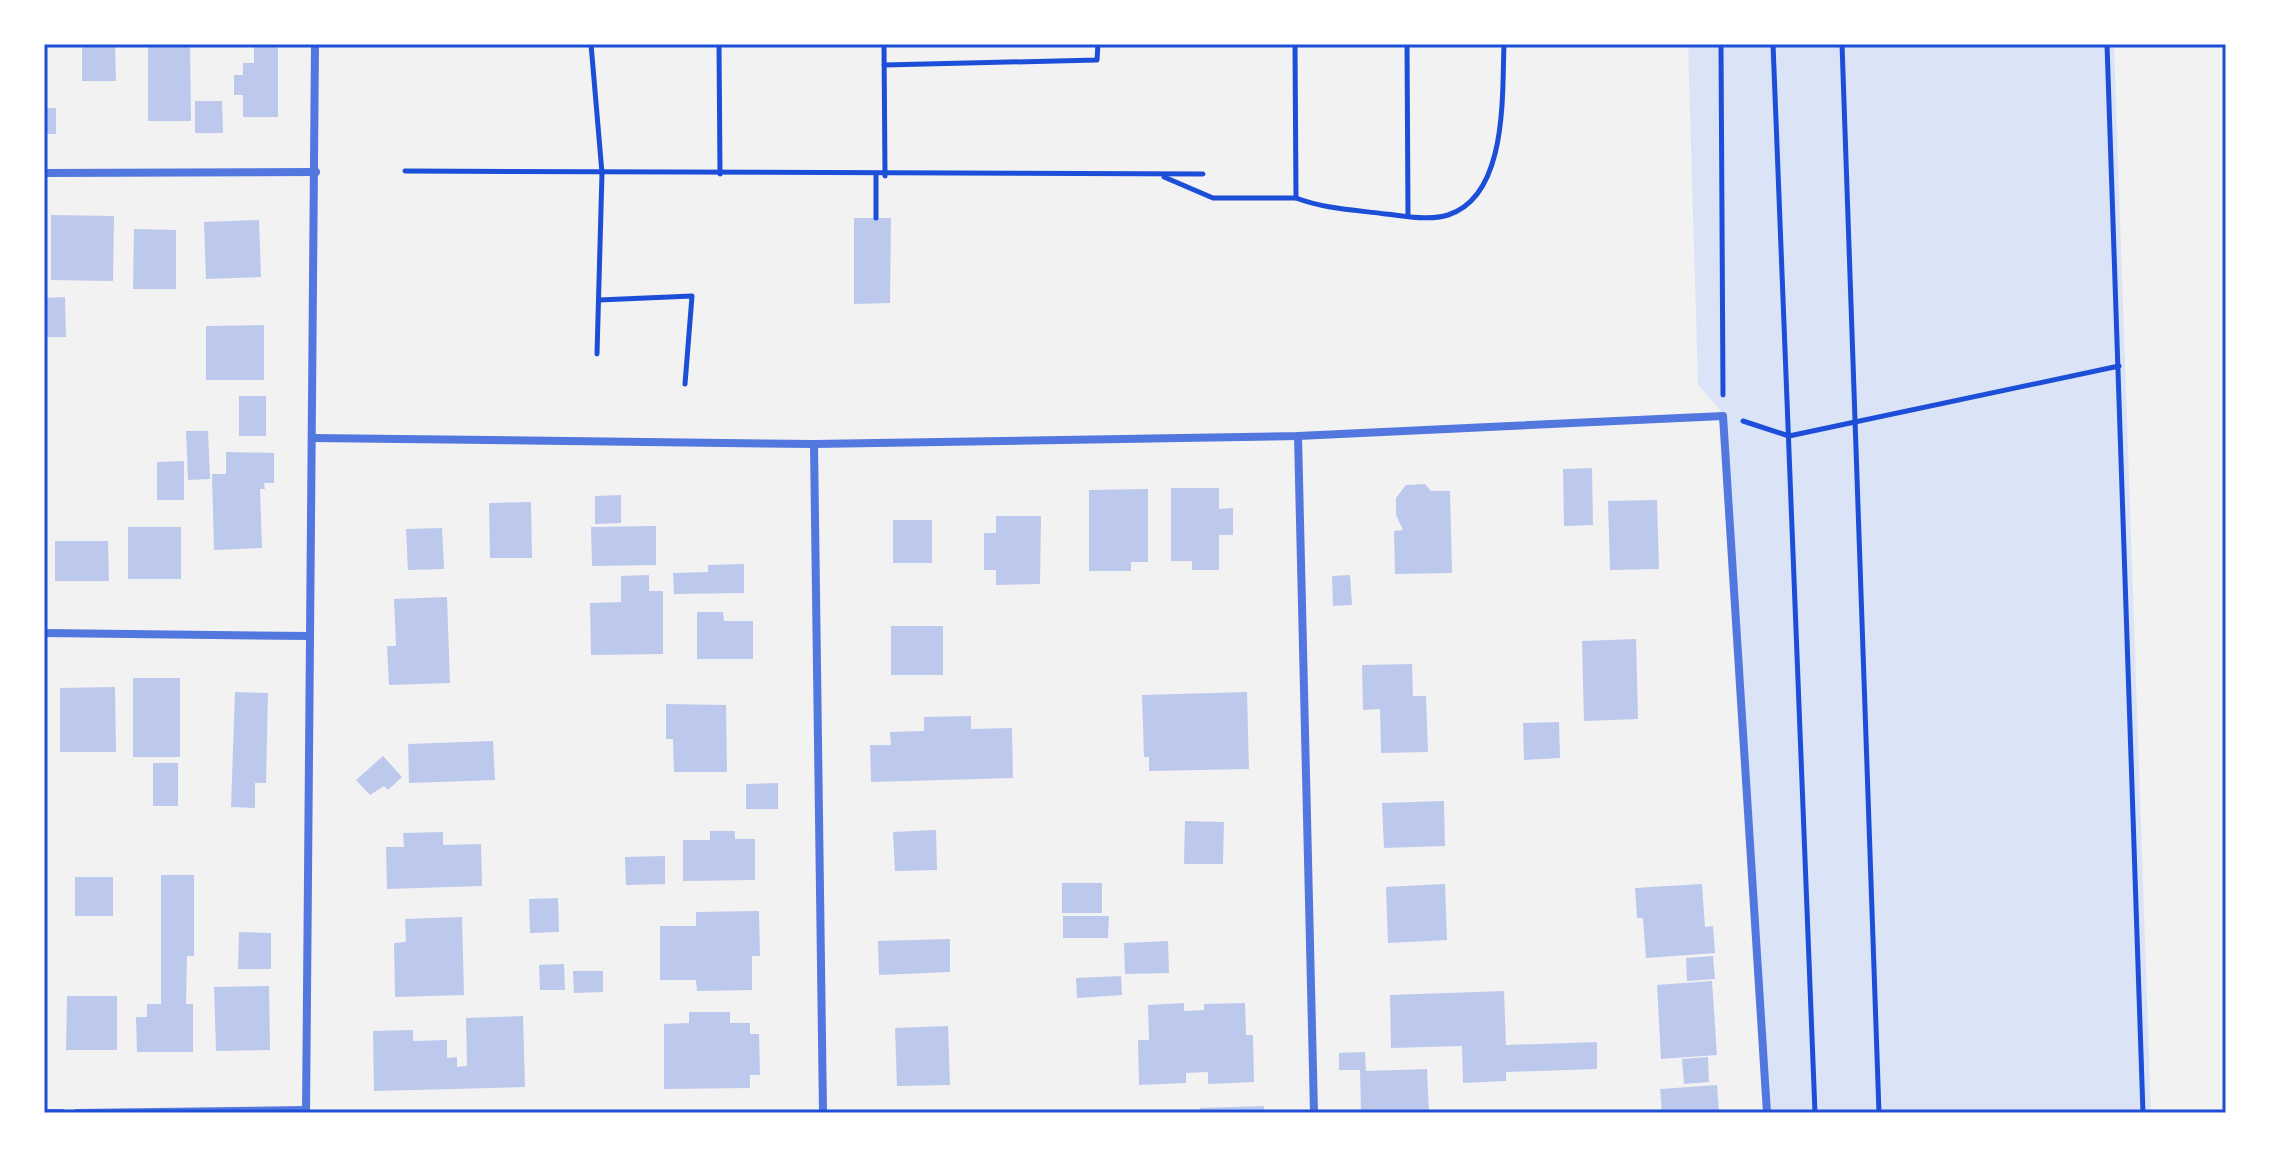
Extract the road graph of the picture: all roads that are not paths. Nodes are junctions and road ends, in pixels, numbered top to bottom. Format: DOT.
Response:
graph roads {
  1 [pos="315,44"];
  2 [pos="316,172"];
  3 [pos="44,173"];
  4 [pos="1298,436"];
  5 [pos="312,438"];
  6 [pos="814,444"];
  7 [pos="44,633"];
  8 [pos="309,636"];
  9 [pos="306,1112"];
  10 [pos="44,1113"];
  11 [pos="62,1113"];
  12 [pos="77,1113"];
  13 [pos="823,1113"];
  14 [pos="1314,1113"];
  15 [pos="1767,1113"];
  1 -- 2 [label="street"];
  2 -- 3 [label="street"];
  2 -- 5 [label="street"];
  4 -- 6 [label="street"];
  4 -- 14 [label="street"];
  4 -- 15 [label="street"];
  5 -- 6 [label="street"];
  5 -- 8 [label="street"];
  6 -- 13 [label="street"];
  7 -- 8 [label="street"];
  8 -- 9 [label="street"];
  9 -- 12 [label="street"];
  10 -- 11 [label="street"];
}
